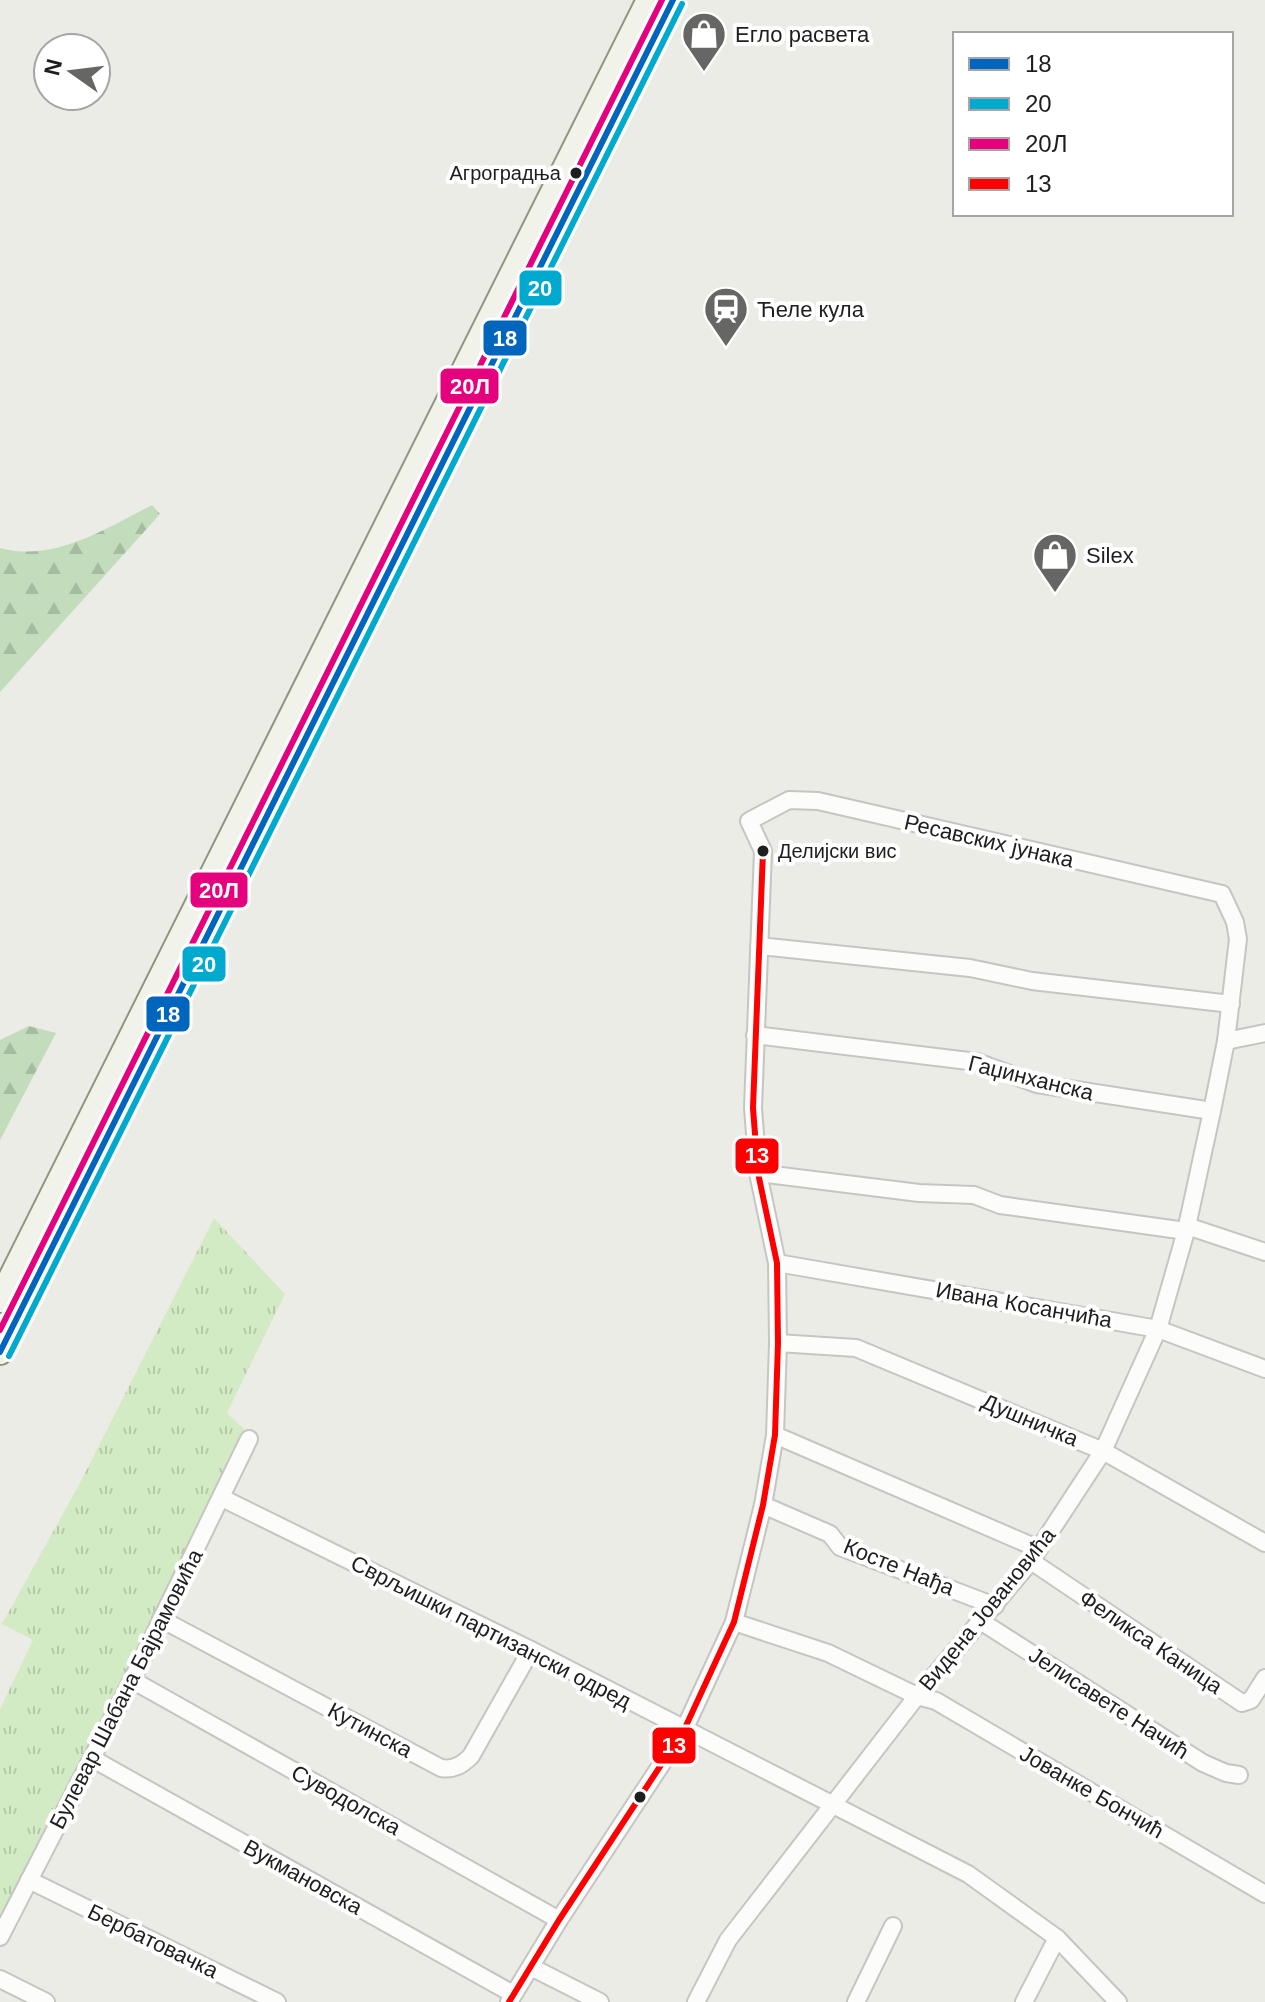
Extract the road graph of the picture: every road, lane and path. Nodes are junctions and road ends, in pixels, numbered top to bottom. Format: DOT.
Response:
graph roads {
  1 [pos="649,0"];
  2 [pos="673,0"];
  3 [pos="1222,894"];
  4 [pos="759,946"];
  5 [pos="1231,1004"];
  6 [pos="1265,1033"];
  7 [pos="755,1035"];
  8 [pos="1226,1041"];
  9 [pos="1212,1111"];
  10 [pos="758,1173"];
  11 [pos="1186,1229"];
  12 [pos="1265,1252"];
  13 [pos="777,1263"];
  14 [pos="0,1300"];
  15 [pos="1158,1329"];
  16 [pos="778,1343"];
  17 [pos="0,1352"];
  18 [pos="1265,1369"];
  19 [pos="775,1435"];
  20 [pos="249,1439"];
  21 [pos="1103,1451"];
  22 [pos="222,1498"];
  23 [pos="763,1505"];
  24 [pos="1265,1543"];
  25 [pos="1035,1555"];
  26 [pos="995,1606"];
  27 [pos="161,1619"];
  28 [pos="734,1622"];
  29 [pos="982,1622"];
  30 [pos="531,1650"];
  31 [pos="1265,1678"];
  32 [pos="132,1680"];
  33 [pos="917,1696"];
  34 [pos="684,1730"];
  35 [pos="93,1759"];
  36 [pos="1239,1775"];
  37 [pos="832,1805"];
  38 [pos="29,1880"];
  39 [pos="1265,1894"];
  40 [pos="559,1920"];
  41 [pos="893,1926"];
  42 [pos="0,1937"];
  43 [pos="1057,1938"];
  44 [pos="531,1967"];
  45 [pos="0,1979"];
  46 [pos="511,1998"];
  47 [pos="46,2002"];
  48 [pos="277,2002"];
  49 [pos="600,2002"];
  50 [pos="696,2002"];
  51 [pos="856,2002"];
  52 [pos="1024,2002"];
  53 [pos="1118,2002"];
  1 -- 14 [label="main road"];
  2 -- 17 [label="main road"];
  3 -- 4 [label="street, Ресавских јунака"];
  3 -- 5 [label="street, Видена Јовановића"];
  4 -- 5 [label="street"];
  4 -- 7 [label="street"];
  5 -- 8 [label="street, Видена Јовановића"];
  6 -- 8 [label="street"];
  7 -- 9 [label="street, Гаџинханска"];
  7 -- 10 [label="street"];
  8 -- 9 [label="street, Видена Јовановића"];
  9 -- 11 [label="street, Видена Јовановића"];
  10 -- 11 [label="street"];
  10 -- 13 [label="street"];
  11 -- 12 [label="street"];
  11 -- 15 [label="street, Видена Јовановића"];
  13 -- 15 [label="street, Ивана Косанчића"];
  13 -- 16 [label="street"];
  15 -- 18 [label="street, Ивана Косанчића"];
  15 -- 21 [label="street, Видена Јовановића"];
  16 -- 19 [label="street"];
  16 -- 21 [label="street, Душничка"];
  19 -- 23 [label="street"];
  19 -- 25 [label="street, Феликса Каница"];
  20 -- 22 [label="street, Булевар Шабана Бајрамовића"];
  21 -- 24 [label="street, Душничка"];
  21 -- 25 [label="street, Видена Јовановића"];
  22 -- 27 [label="street, Булевар Шабана Бајрамовића"];
  22 -- 30 [label="street, Сврљишки партизански одред"];
  23 -- 26 [label="street, Косте Нађа"];
  23 -- 28 [label="street"];
  25 -- 26 [label="street, Видена Јовановића"];
  25 -- 31 [label="street, Феликса Каница"];
  26 -- 29 [label="street, Видена Јовановића"];
  27 -- 30 [label="street, Кутинска"];
  27 -- 32 [label="street, Булевар Шабана Бајрамовића"];
  28 -- 33 [label="street, Јованке Бончић"];
  28 -- 34 [label="street"];
  29 -- 33 [label="street, Видена Јовановића"];
  29 -- 36 [label="street, Јелисавете Начић"];
  30 -- 34 [label="street, Сврљишки партизански одред"];
  32 -- 35 [label="street, Булевар Шабана Бајрамовића"];
  32 -- 40 [label="street, Суводолска"];
  33 -- 37 [label="street, Видена Јовановића"];
  33 -- 39 [label="street, Јованке Бончић"];
  34 -- 37 [label="street, Сврљишки партизански одред"];
  34 -- 40 [label="street"];
  35 -- 38 [label="street, Булевар Шабана Бајрамовића"];
  35 -- 46 [label="street, Вукмановска"];
  37 -- 43 [label="street, Сврљишки партизански одред"];
  37 -- 50 [label="street, Видена Јовановића"];
  38 -- 42 [label="street, Булевар Шабана Бајрамовића"];
  38 -- 48 [label="street, Бербатовачка"];
  40 -- 44 [label="street"];
  41 -- 51 [label="street"];
  43 -- 52 [label="street"];
  43 -- 53 [label="street, Сврљишки партизански одред"];
  44 -- 46 [label="street"];
  44 -- 49 [label="street"];
  45 -- 47 [label="street"];
}
